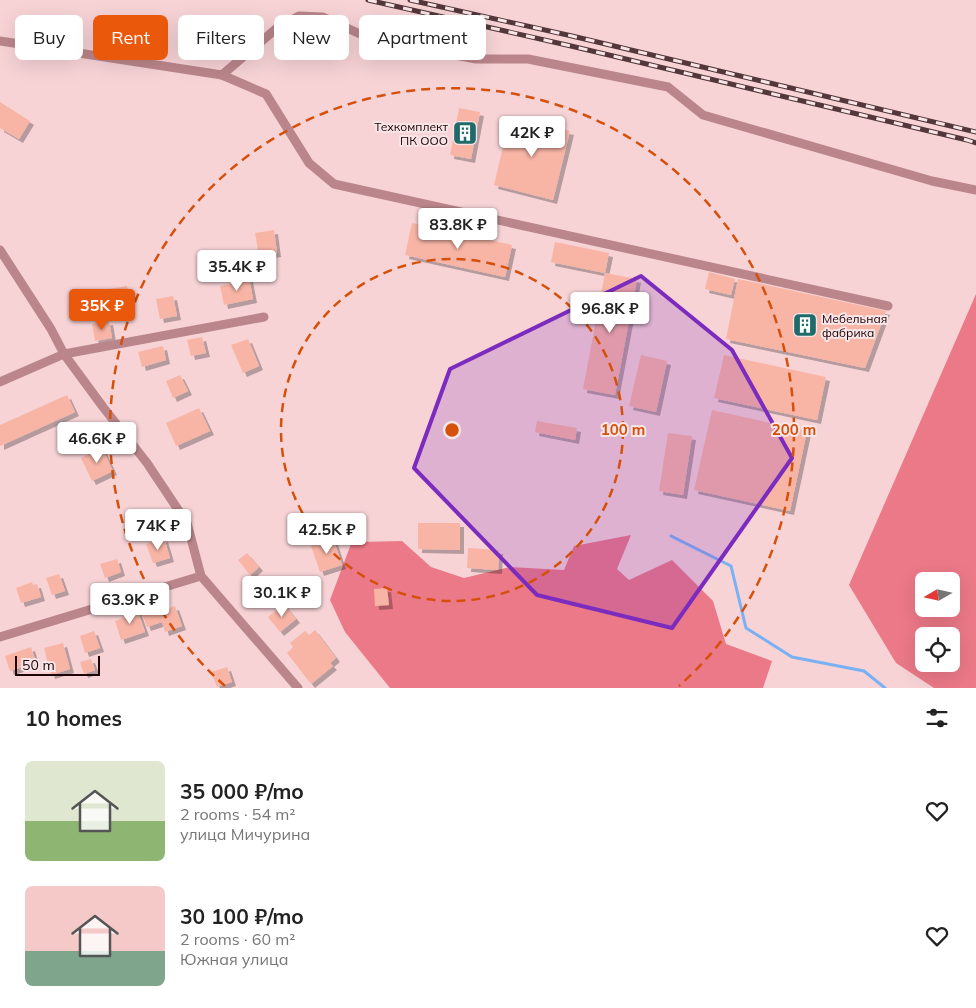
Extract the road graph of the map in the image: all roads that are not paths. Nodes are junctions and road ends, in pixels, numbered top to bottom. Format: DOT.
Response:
graph roads {
  1 [pos="0,41"];
  2 [pos="222,76"];
  3 [pos="976,190"];
  4 [pos="0,250"];
  5 [pos="888,306"];
  6 [pos="264,317"];
  7 [pos="64,354"];
  8 [pos="0,382"];
  9 [pos="201,576"];
  10 [pos="0,636"];
  11 [pos="298,688"];
  1 -- 2 [label="street"];
  2 -- 3 [label="street"];
  2 -- 5 [label="street"];
  4 -- 7 [label="street"];
  6 -- 7 [label="street"];
  7 -- 8 [label="street"];
  7 -- 9 [label="street"];
  9 -- 10 [label="street"];
  9 -- 11 [label="street"];
}
